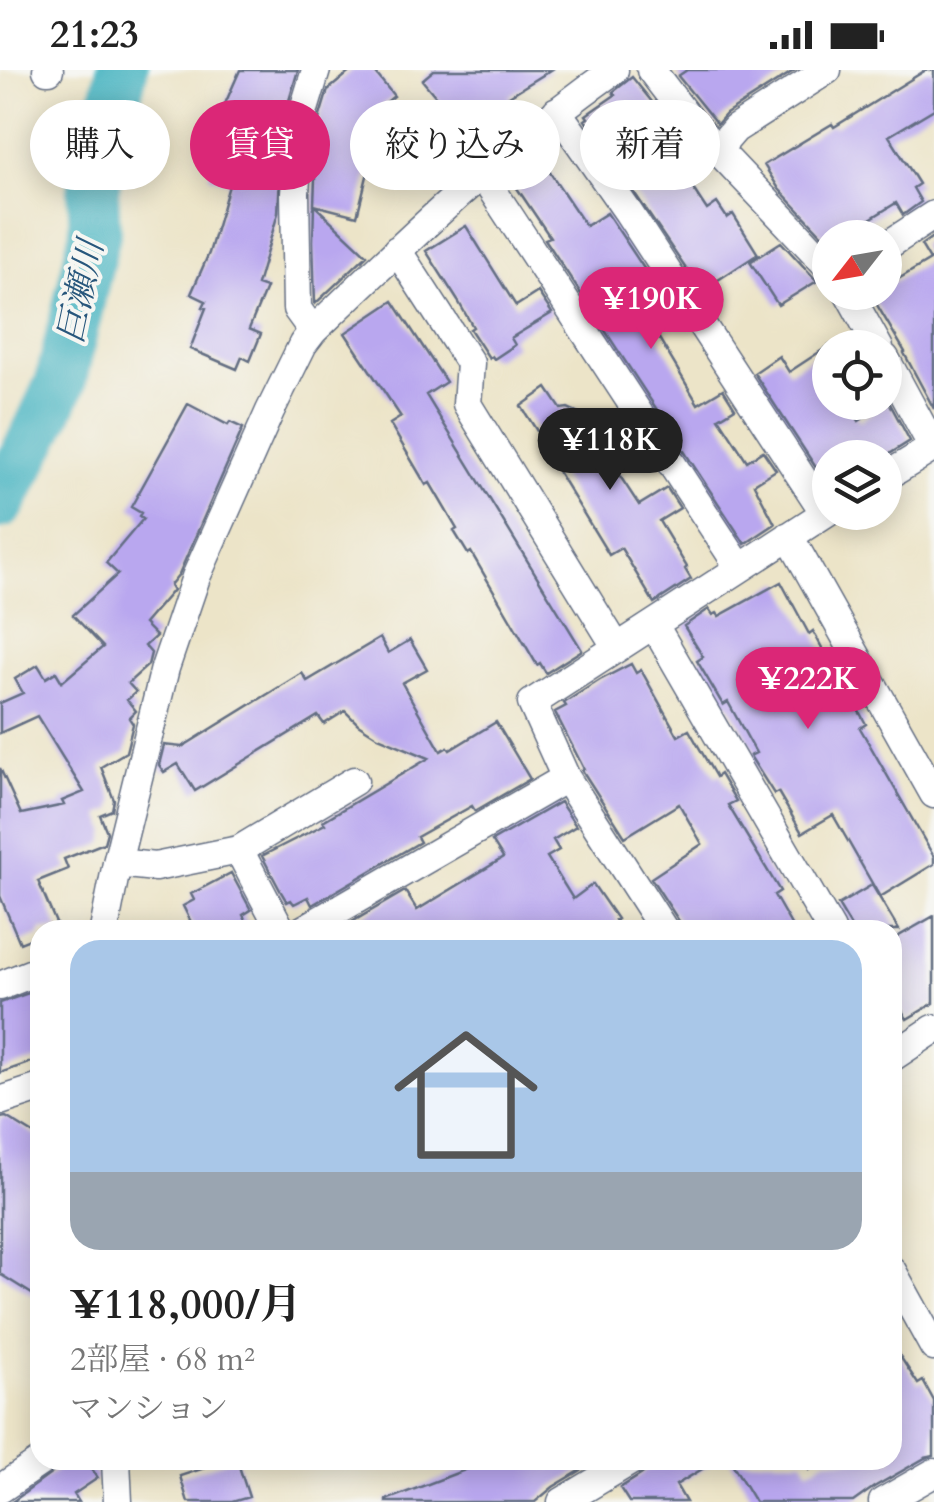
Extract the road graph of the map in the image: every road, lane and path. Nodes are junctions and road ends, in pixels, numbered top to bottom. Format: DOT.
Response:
graph roads {
  1 [pos="316,70"];
  2 [pos="651,70"];
  3 [pos="827,70"];
  4 [pos="597,75"];
  5 [pos="674,100"];
  6 [pos="560,108"];
  7 [pos="560,115"];
  8 [pos="720,146"];
  9 [pos="720,154"];
  10 [pos="462,190"];
  11 [pos="492,190"];
  12 [pos="934,215"];
  13 [pos="902,237"];
  14 [pos="812,249"];
  15 [pos="397,250"];
  16 [pos="313,330"];
  17 [pos="902,389"];
  18 [pos="934,447"];
  19 [pos="902,466"];
  20 [pos="812,487"];
  21 [pos="812,521"];
  22 [pos="789,536"];
  23 [pos="740,568"];
  24 [pos="654,626"];
  25 [pos="617,648"];
  26 [pos="566,778"];
  27 [pos="354,781"];
  28 [pos="934,794"];
  29 [pos="239,850"];
  30 [pos="117,863"];
  31 [pos="106,920"];
  32 [pos="277,920"];
  33 [pos="320,920"];
  34 [pos="649,920"];
  35 [pos="825,920"];
  36 [pos="30,974"];
  37 [pos="0,986"];
  38 [pos="934,1029"];
  39 [pos="902,1045"];
  40 [pos="30,1091"];
  41 [pos="0,1101"];
  42 [pos="902,1304"];
  43 [pos="934,1347"];
  44 [pos="30,1469"];
  45 [pos="116,1470"];
  46 [pos="615,1470"];
  47 [pos="934,1473"];
  48 [pos="0,1489"];
  49 [pos="118,1502"];
  50 [pos="562,1502"];
  51 [pos="882,1502"];
  1 -- 16 [label="street"];
  2 -- 5 [label="street"];
  3 -- 8 [label="street"];
  4 -- 6 [label="street"];
  7 -- 20 [label="street"];
  9 -- 14 [label="street"];
  10 -- 15 [label="street"];
  11 -- 23 [label="street"];
  12 -- 13 [label="street"];
  15 -- 16 [label="street"];
  15 -- 25 [label="street"];
  16 -- 30 [label="street"];
  17 -- 18 [label="street"];
  18 -- 19 [label="street"];
  21 -- 22 [label="street"];
  22 -- 23 [label="street"];
  22 -- 28 [label="street"];
  23 -- 24 [label="street"];
  24 -- 25 [label="street"];
  24 -- 35 [label="street"];
  25 -- 26 [label="street"];
  26 -- 33 [label="street"];
  26 -- 34 [label="street"];
  27 -- 29 [label="street"];
  29 -- 30 [label="street"];
  29 -- 32 [label="street"];
  30 -- 31 [label="street"];
  36 -- 37 [label="street"];
  38 -- 39 [label="street"];
  40 -- 41 [label="street"];
  42 -- 43 [label="street"];
  44 -- 48 [label="street"];
  45 -- 49 [label="street"];
  46 -- 50 [label="street"];
  47 -- 51 [label="street"];
}
